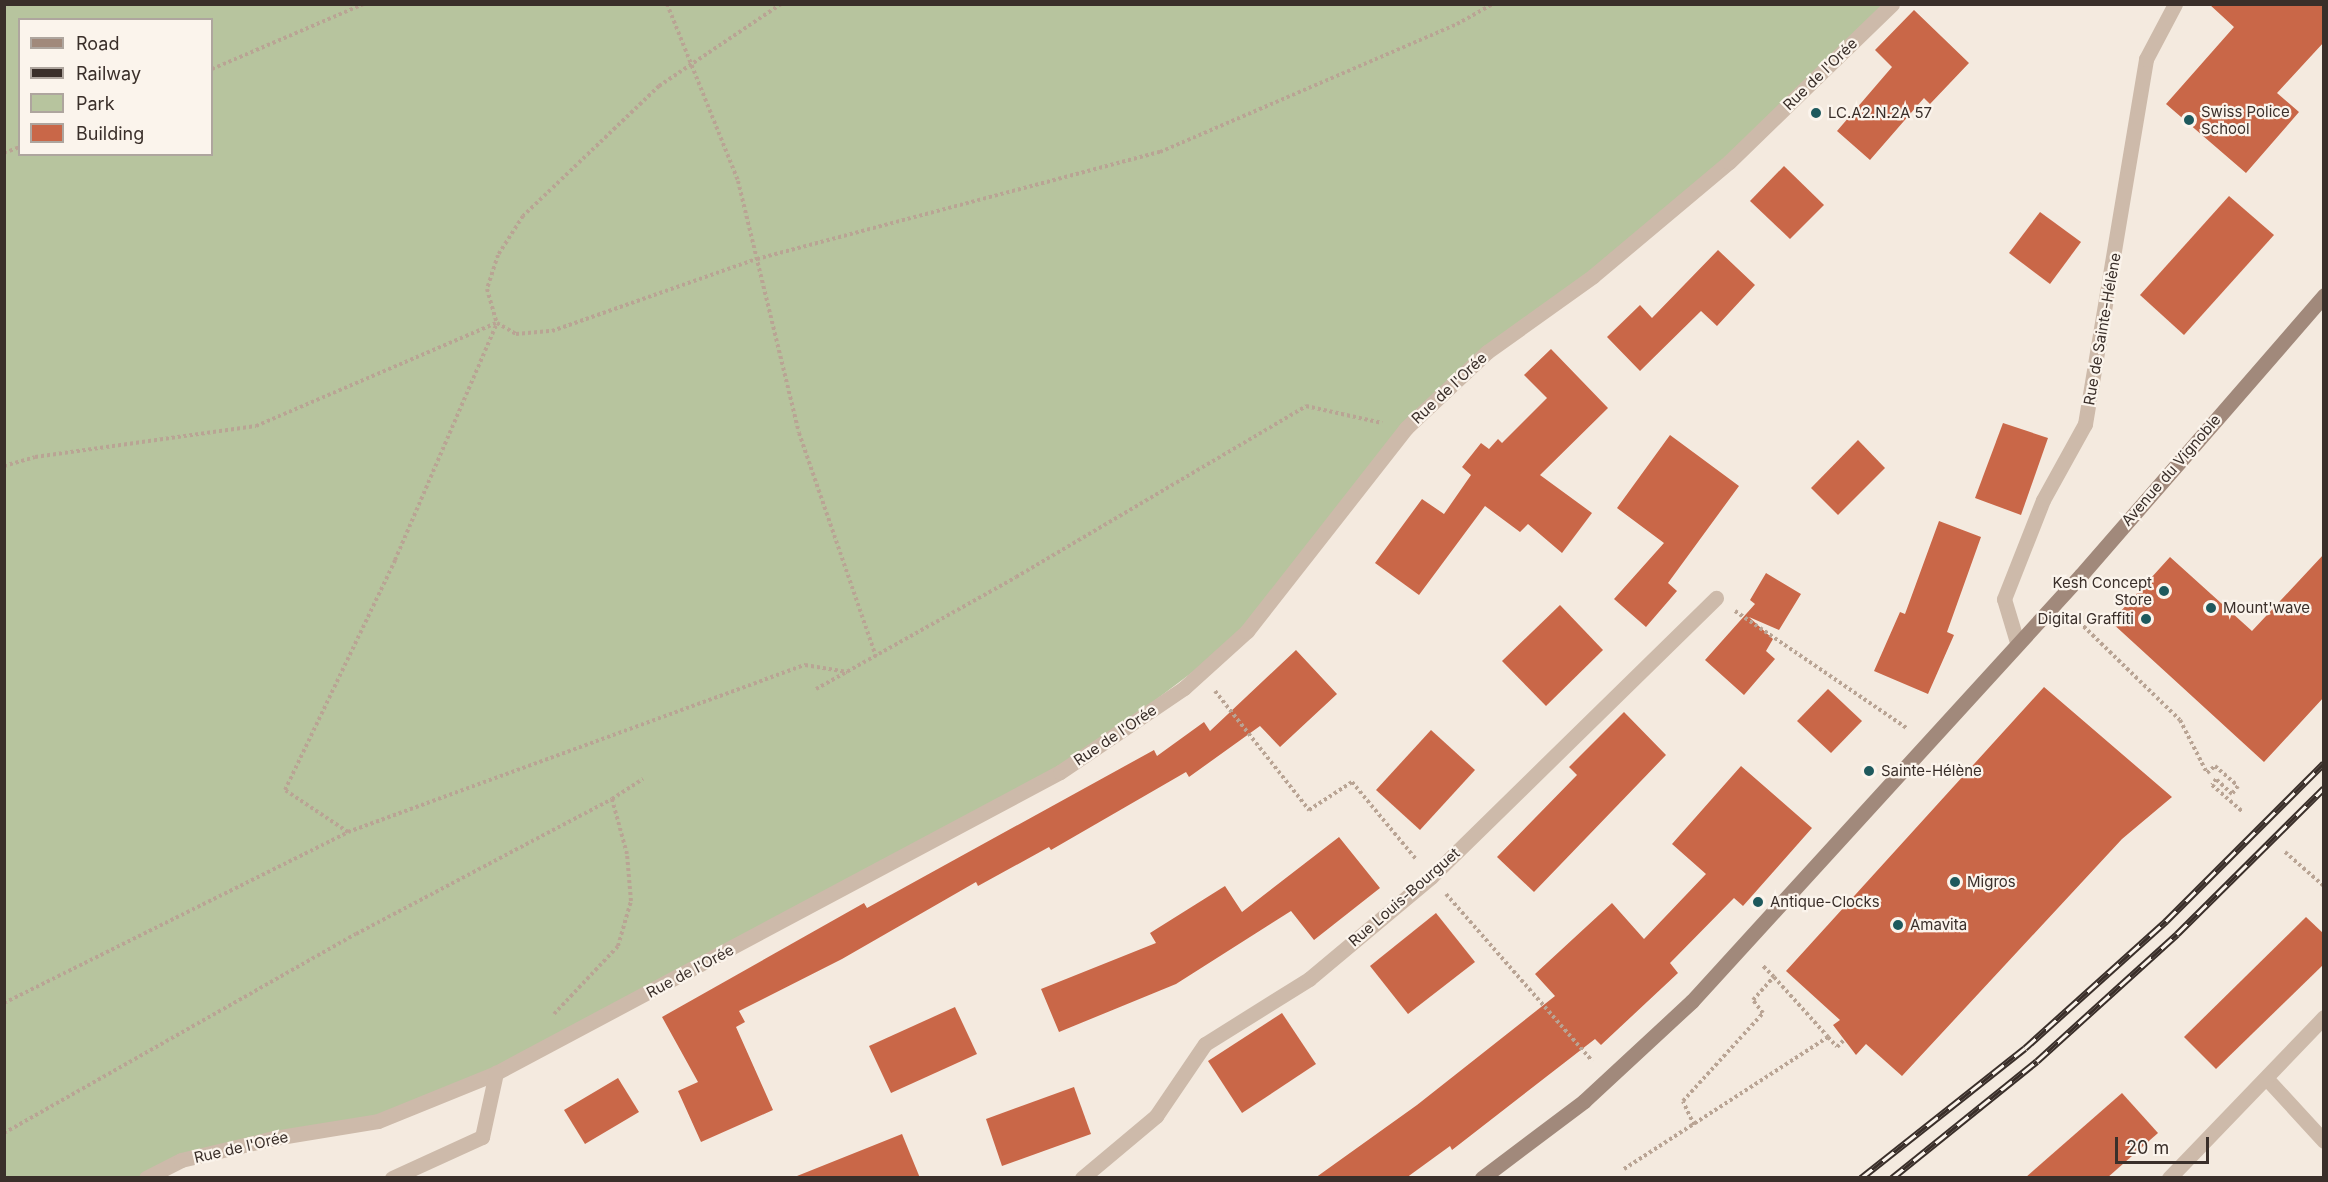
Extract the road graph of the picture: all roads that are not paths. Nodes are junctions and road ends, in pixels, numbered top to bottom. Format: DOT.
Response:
graph roads {
  1 [pos="1892,4"];
  2 [pos="2175,4"];
  3 [pos="2324,295"];
  4 [pos="1716,598"];
  5 [pos="2017,642"];
  6 [pos="2324,1017"];
  7 [pos="496,1073"];
  8 [pos="2267,1079"];
  9 [pos="2324,1141"];
  10 [pos="146,1178"];
  11 [pos="392,1178"];
  12 [pos="1082,1178"];
  13 [pos="1482,1178"];
  14 [pos="2169,1178"];
  1 -- 7 [label="street, Rue de l'Orée"];
  2 -- 5 [label="street, Rue de Sainte-Hélène"];
  3 -- 5 [label="main road, Avenue du Vignoble"];
  4 -- 12 [label="street, Rue Louis-Bourguet"];
  5 -- 13 [label="main road, Avenue du Vignoble"];
  6 -- 8 [label="street"];
  7 -- 10 [label="street, Rue de l'Orée"];
  7 -- 11 [label="street"];
  8 -- 9 [label="street"];
  8 -- 14 [label="street"];
}
